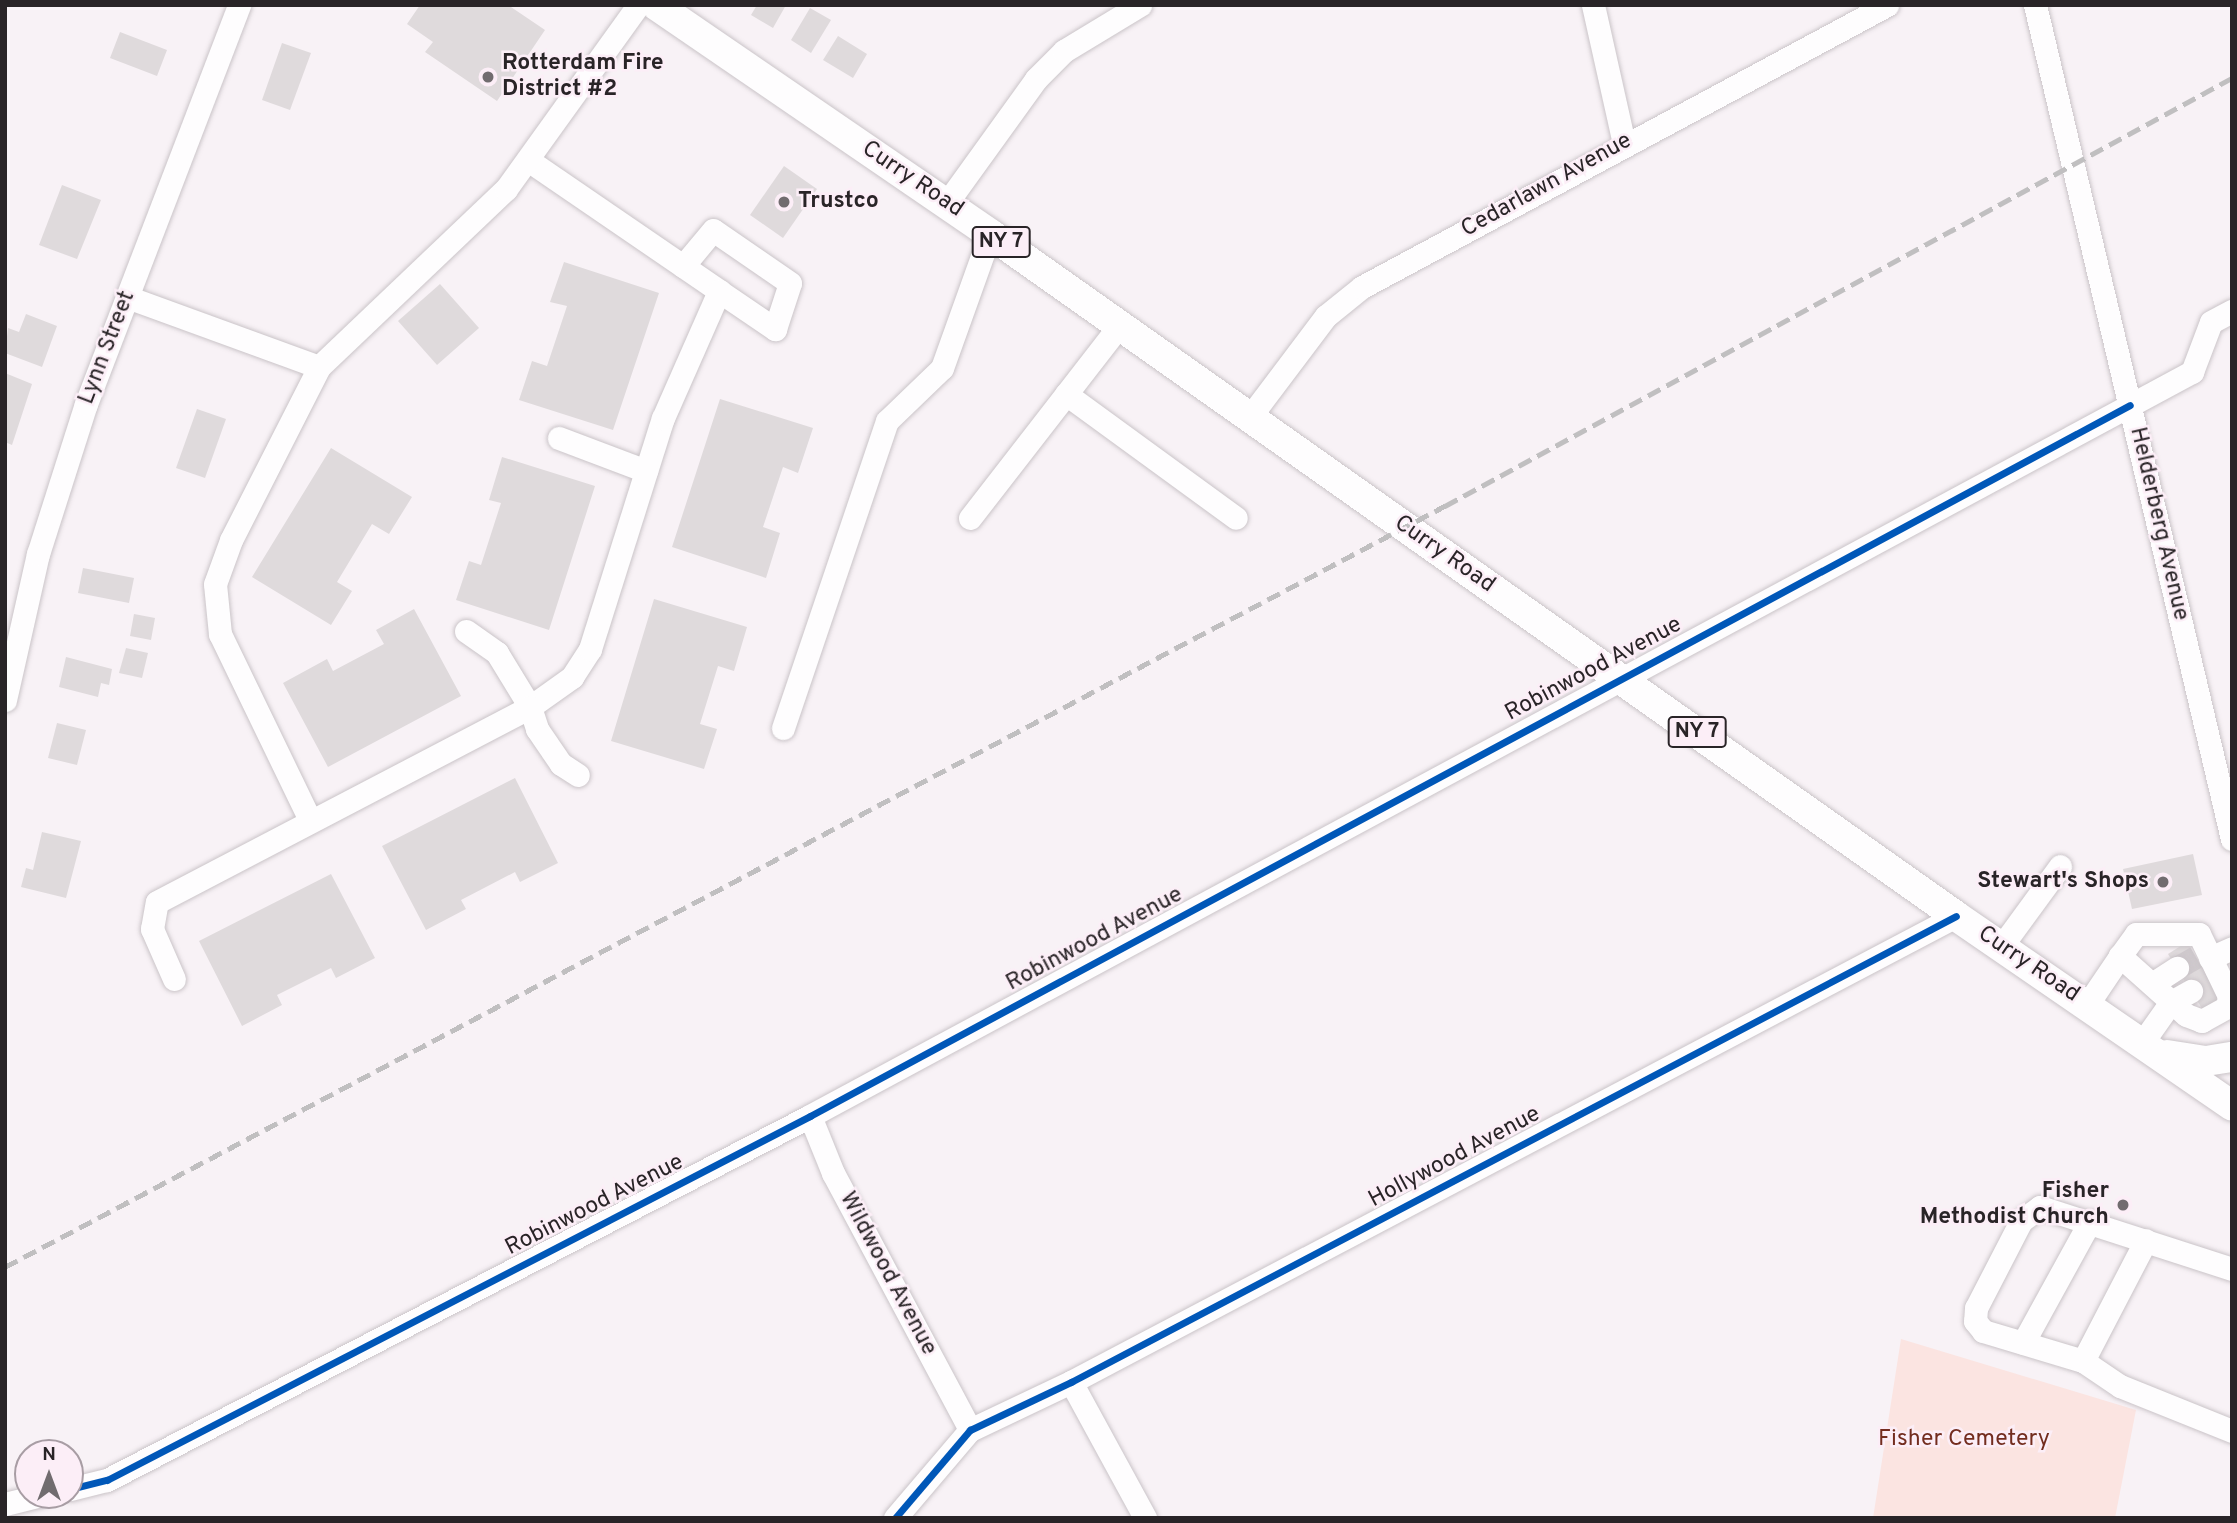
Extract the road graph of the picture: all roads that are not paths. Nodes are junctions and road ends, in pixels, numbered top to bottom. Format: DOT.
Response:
graph roads {
  1 [pos="239,5"];
  2 [pos="638,5"];
  3 [pos="656,5"];
  4 [pos="1140,5"];
  5 [pos="1593,5"];
  6 [pos="1887,5"];
  7 [pos="2035,5"];
  8 [pos="1624,144"];
  9 [pos="528,160"];
  10 [pos="946,204"];
  11 [pos="990,234"];
  12 [pos="682,266"];
  13 [pos="719,291"];
  14 [pos="128,297"];
  15 [pos="2232,311"];
  16 [pos="1119,326"];
  17 [pos="319,367"];
  18 [pos="1066,394"];
  19 [pos="2130,405"];
  20 [pos="1249,418"];
  21 [pos="559,438"];
  22 [pos="646,471"];
  23 [pos="970,518"];
  24 [pos="1236,519"];
  25 [pos="466,631"];
  26 [pos="1620,678"];
  27 [pos="5,700"];
  28 [pos="530,707"];
  29 [pos="783,728"];
  30 [pos="579,775"];
  31 [pos="310,820"];
  32 [pos="2232,839"];
  33 [pos="2060,866"];
  34 [pos="1956,916"];
  35 [pos="2001,947"];
  36 [pos="2232,948"];
  37 [pos="2120,956"];
  38 [pos="2201,968"];
  39 [pos="174,979"];
  40 [pos="2152,984"];
  41 [pos="2171,1002"];
  42 [pos="2087,1005"];
  43 [pos="2149,1048"];
  44 [pos="2232,1056"];
  45 [pos="2232,1106"];
  46 [pos="810,1116"];
  47 [pos="2090,1222"];
  48 [pos="2146,1240"];
  49 [pos="2232,1269"];
  50 [pos="2023,1343"];
  51 [pos="2083,1361"];
  52 [pos="1070,1382"];
  53 [pos="970,1430"];
  54 [pos="2232,1431"];
  55 [pos="84,1486"];
  56 [pos="895,1518"];
  57 [pos="1145,1518"];
  1 -- 14 [label="street, Lynn Street"];
  2 -- 9 [label="street"];
  3 -- 10 [label="main road, Curry Road / NY 7"];
  4 -- 10 [label="street"];
  5 -- 8 [label="street"];
  6 -- 8 [label="street, Cedarlawn Avenue"];
  7 -- 19 [label="street, Helderberg Avenue"];
  8 -- 20 [label="street, Cedarlawn Avenue"];
  9 -- 12 [label="street"];
  9 -- 17 [label="street"];
  10 -- 11 [label="main road, Curry Road / NY 7"];
  11 -- 16 [label="main road, Curry Road / NY 7"];
  11 -- 29 [label="street"];
  12 -- 13 [label="street"];
  12 -- 13 [label="street"];
  13 -- 22 [label="street"];
  14 -- 17 [label="street"];
  14 -- 27 [label="street, Lynn Street"];
  15 -- 19 [label="street, Robinwood Avenue"];
  16 -- 18 [label="street"];
  16 -- 20 [label="main road, Curry Road / NY 7"];
  17 -- 31 [label="street"];
  18 -- 23 [label="street"];
  18 -- 24 [label="street"];
  19 -- 26 [label="street, Robinwood Avenue"];
  19 -- 32 [label="street, Helderberg Avenue"];
  20 -- 26 [label="main road, Curry Road / NY 7"];
  21 -- 22 [label="street"];
  22 -- 28 [label="street"];
  25 -- 28 [label="street"];
  26 -- 34 [label="main road, Curry Road / NY 7"];
  26 -- 46 [label="street, Robinwood Avenue"];
  28 -- 30 [label="street"];
  28 -- 31 [label="street"];
  31 -- 39 [label="street"];
  33 -- 35 [label="street"];
  34 -- 35 [label="main road, Curry Road / NY 7"];
  34 -- 52 [label="street, Hollywood Avenue"];
  35 -- 42 [label="main road, Curry Road / NY 7"];
  36 -- 38 [label="street"];
  37 -- 38 [label="street"];
  37 -- 40 [label="street"];
  37 -- 42 [label="street"];
  38 -- 40 [label="street"];
  38 -- 41 [label="street"];
  38 -- 41 [label="street"];
  40 -- 41 [label="street"];
  41 -- 43 [label="street"];
  42 -- 43 [label="main road, Curry Road / NY 7"];
  43 -- 44 [label="main road"];
  43 -- 45 [label="main road, Curry Road / NY 7"];
  46 -- 53 [label="street, Wildwood Avenue"];
  46 -- 55 [label="street, Robinwood Avenue"];
  47 -- 48 [label="street"];
  47 -- 50 [label="street"];
  47 -- 50 [label="street"];
  48 -- 49 [label="street"];
  48 -- 51 [label="street"];
  50 -- 51 [label="street"];
  51 -- 54 [label="street"];
  52 -- 53 [label="street, Hollywood Avenue"];
  52 -- 57 [label="street"];
  53 -- 56 [label="street"];
}
